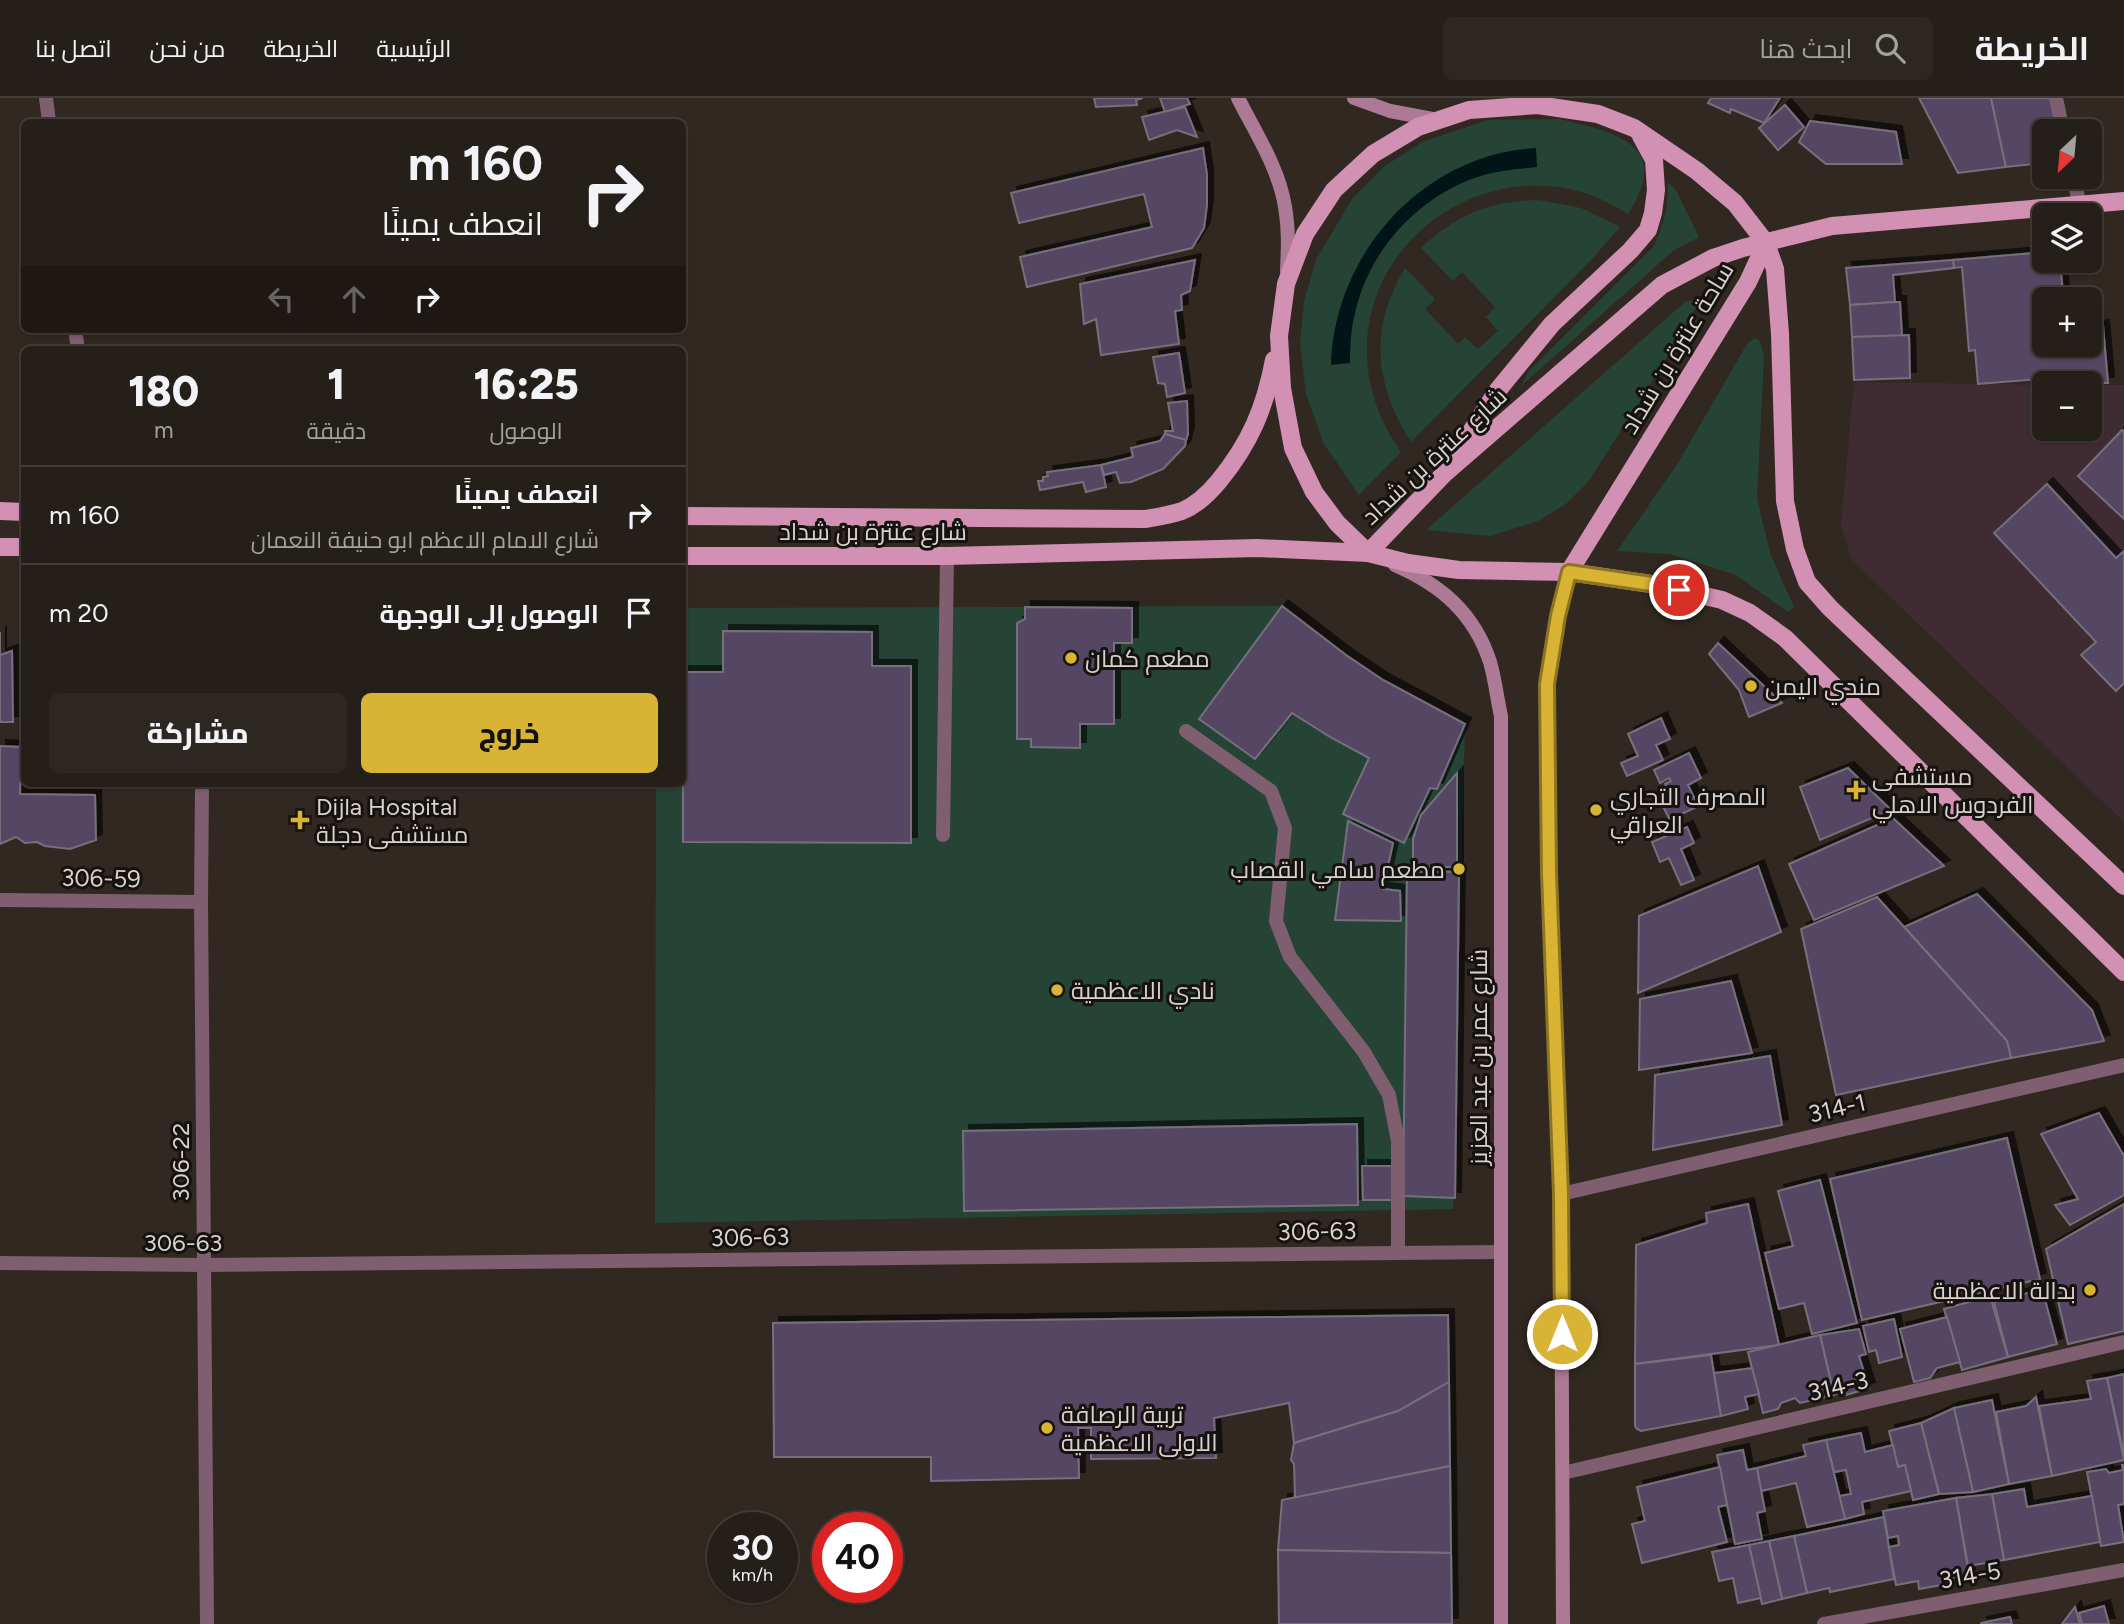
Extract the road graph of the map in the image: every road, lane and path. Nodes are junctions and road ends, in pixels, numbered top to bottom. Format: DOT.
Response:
graph roads {
  1 [pos="46,98"];
  2 [pos="1238,98"];
  3 [pos="1354,98"];
  4 [pos="2056,98"];
  5 [pos="50,119"];
  6 [pos="2060,119"];
  7 [pos="1440,120"];
  8 [pos="1634,128"];
  9 [pos="2124,201"];
  10 [pos="2102,203"];
  11 [pos="2032,209"];
  12 [pos="1766,243"];
  13 [pos="1286,284"];
  14 [pos="1279,336"];
  15 [pos="1444,474"];
  16 [pos="0,511"];
  17 [pos="21,512"];
  18 [pos="686,516"];
  19 [pos="0,547"];
  20 [pos="21,547"];
  21 [pos="1368,552"];
  22 [pos="686,556"];
  23 [pos="947,556"];
  24 [pos="1569,572"];
  25 [pos="1186,731"];
  26 [pos="202,787"];
  27 [pos="943,835"];
  28 [pos="2124,886"];
  29 [pos="0,900"];
  30 [pos="201,902"];
  31 [pos="2124,972"];
  32 [pos="2124,1065"];
  33 [pos="1561,1194"];
  34 [pos="1500,1252"];
  35 [pos="1398,1253"];
  36 [pos="0,1263"];
  37 [pos="203,1265"];
  38 [pos="2124,1342"];
  39 [pos="1563,1473"];
  40 [pos="2124,1570"];
  41 [pos="207,1624"];
  42 [pos="1501,1624"];
  43 [pos="1563,1624"];
  44 [pos="1824,1624"];
  1 -- 5 [label="street"];
  2 -- 13 [label="street"];
  3 -- 7 [label="street"];
  4 -- 6 [label="street"];
  7 -- 8 [label="main road"];
  7 -- 13 [label="main road"];
  8 -- 12 [label="main road"];
  8 -- 15 [label="main road"];
  9 -- 10 [label="main road, شارع عنترة بن شداد"];
  11 -- 12 [label="main road, شارع عنترة بن شداد"];
  12 -- 15 [label="main road, شارع عنترة بن شداد"];
  12 -- 24 [label="main road, ساحة عنترة بن شداد"];
  12 -- 28 [label="main road"];
  13 -- 14 [label="main road"];
  14 -- 18 [label="main road, شارع عنترة بن شداد"];
  14 -- 21 [label="main road"];
  15 -- 21 [label="main road, شارع عنترة بن شداد"];
  16 -- 17 [label="main road"];
  19 -- 20 [label="main road"];
  21 -- 23 [label="main road, شارع عنترة بن شداد"];
  21 -- 24 [label="main road"];
  21 -- 34 [label="street, شارع عمر بن عبد العزيز"];
  22 -- 23 [label="main road, شارع عنترة بن شداد"];
  23 -- 27 [label="street"];
  24 -- 31 [label="main road"];
  24 -- 33 [label="street"];
  25 -- 35 [label="street"];
  26 -- 30 [label="street, 306-22"];
  29 -- 30 [label="street, 306-59"];
  30 -- 37 [label="street, 306-22"];
  32 -- 33 [label="street, 314-1"];
  33 -- 39 [label="street"];
  34 -- 35 [label="street, 306-63"];
  34 -- 42 [label="street, شارع عمر بن عبد العزيز"];
  35 -- 37 [label="street, 306-63"];
  36 -- 37 [label="street, 306-63"];
  37 -- 41 [label="street, 306-22"];
  38 -- 39 [label="street, 314-3"];
  39 -- 43 [label="street"];
  40 -- 44 [label="street, 314-5"];
}
